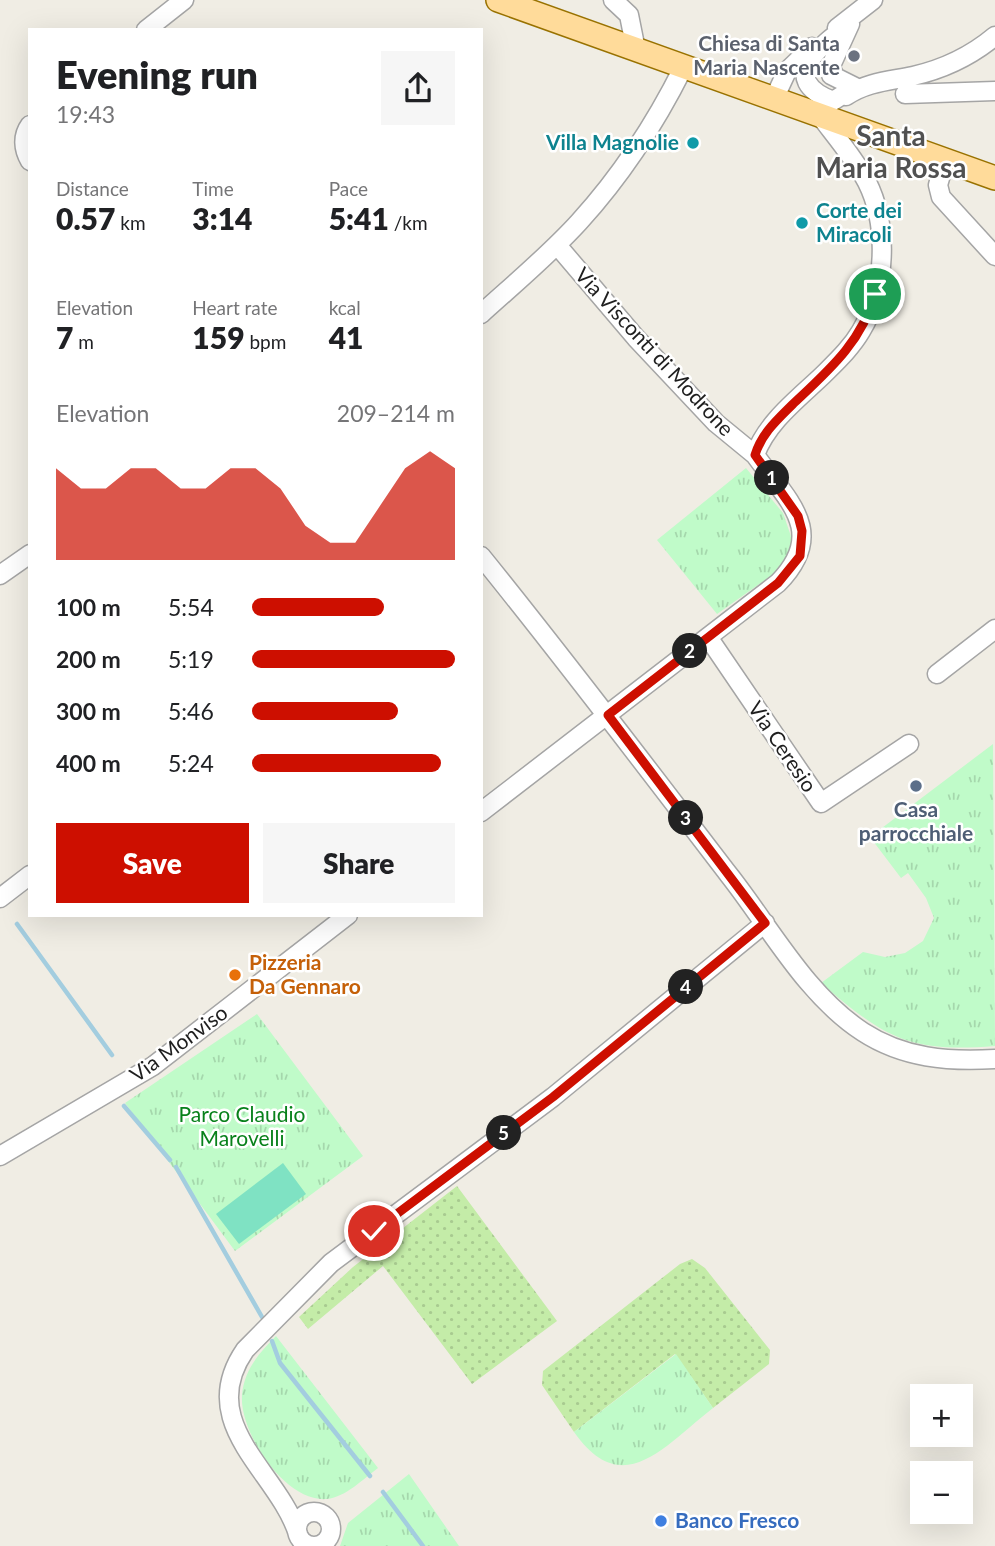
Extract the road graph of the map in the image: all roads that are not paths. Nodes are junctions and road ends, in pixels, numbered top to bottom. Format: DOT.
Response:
graph roads {
  1 [pos="184,0"];
  2 [pos="498,0"];
  3 [pos="613,0"];
  4 [pos="873,0"];
  5 [pos="149,28"];
  6 [pos="995,36"];
  7 [pos="636,50"];
  8 [pos="808,59"];
  9 [pos="684,68"];
  10 [pos="995,91"];
  11 [pos="905,94"];
  12 [pos="774,99"];
  13 [pos="819,116"];
  14 [pos="28,128"];
  15 [pos="28,158"];
  16 [pos="945,161"];
  17 [pos="995,178"];
  18 [pos="557,245"];
  19 [pos="995,256"];
  20 [pos="483,312"];
  21 [pos="755,455"];
  22 [pos="28,555"];
  23 [pos="483,559"];
  24 [pos="0,575"];
  25 [pos="995,629"];
  26 [pos="708,637"];
  27 [pos="937,674"];
  28 [pos="608,715"];
  29 [pos="909,744"];
  30 [pos="483,810"];
  31 [pos="28,877"];
  32 [pos="0,898"];
  33 [pos="345,917"];
  34 [pos="765,923"];
  35 [pos="995,1059"];
  36 [pos="0,1156"];
  37 [pos="274,1488"];
  38 [pos="312,1512"];
  39 [pos="315,1542"];
  1 -- 5 [label="street"];
  2 -- 7 [label="main road"];
  3 -- 7 [label="street"];
  4 -- 12 [label="street"];
  6 -- 13 [label="street"];
  7 -- 9 [label="main road"];
  8 -- 8 [label="street"];
  9 -- 12 [label="main road"];
  9 -- 18 [label="street"];
  10 -- 11 [label="street"];
  12 -- 13 [label="main road"];
  13 -- 16 [label="main road"];
  13 -- 21 [label="street"];
  14 -- 15 [label="street"];
  16 -- 17 [label="main road"];
  16 -- 19 [label="street"];
  18 -- 20 [label="street"];
  18 -- 21 [label="street, Via Visconti di Modrone"];
  21 -- 26 [label="street"];
  22 -- 24 [label="street"];
  23 -- 28 [label="street"];
  25 -- 27 [label="street"];
  26 -- 28 [label="street"];
  26 -- 29 [label="street, Via Ceresio"];
  28 -- 30 [label="street"];
  28 -- 34 [label="street"];
  31 -- 32 [label="street"];
  33 -- 36 [label="street, Via Monviso"];
  34 -- 35 [label="street"];
  34 -- 37 [label="street"];
  37 -- 38 [label="street"];
  37 -- 39 [label="street"];
  38 -- 39 [label="street"];
  38 -- 39 [label="street"];
}
